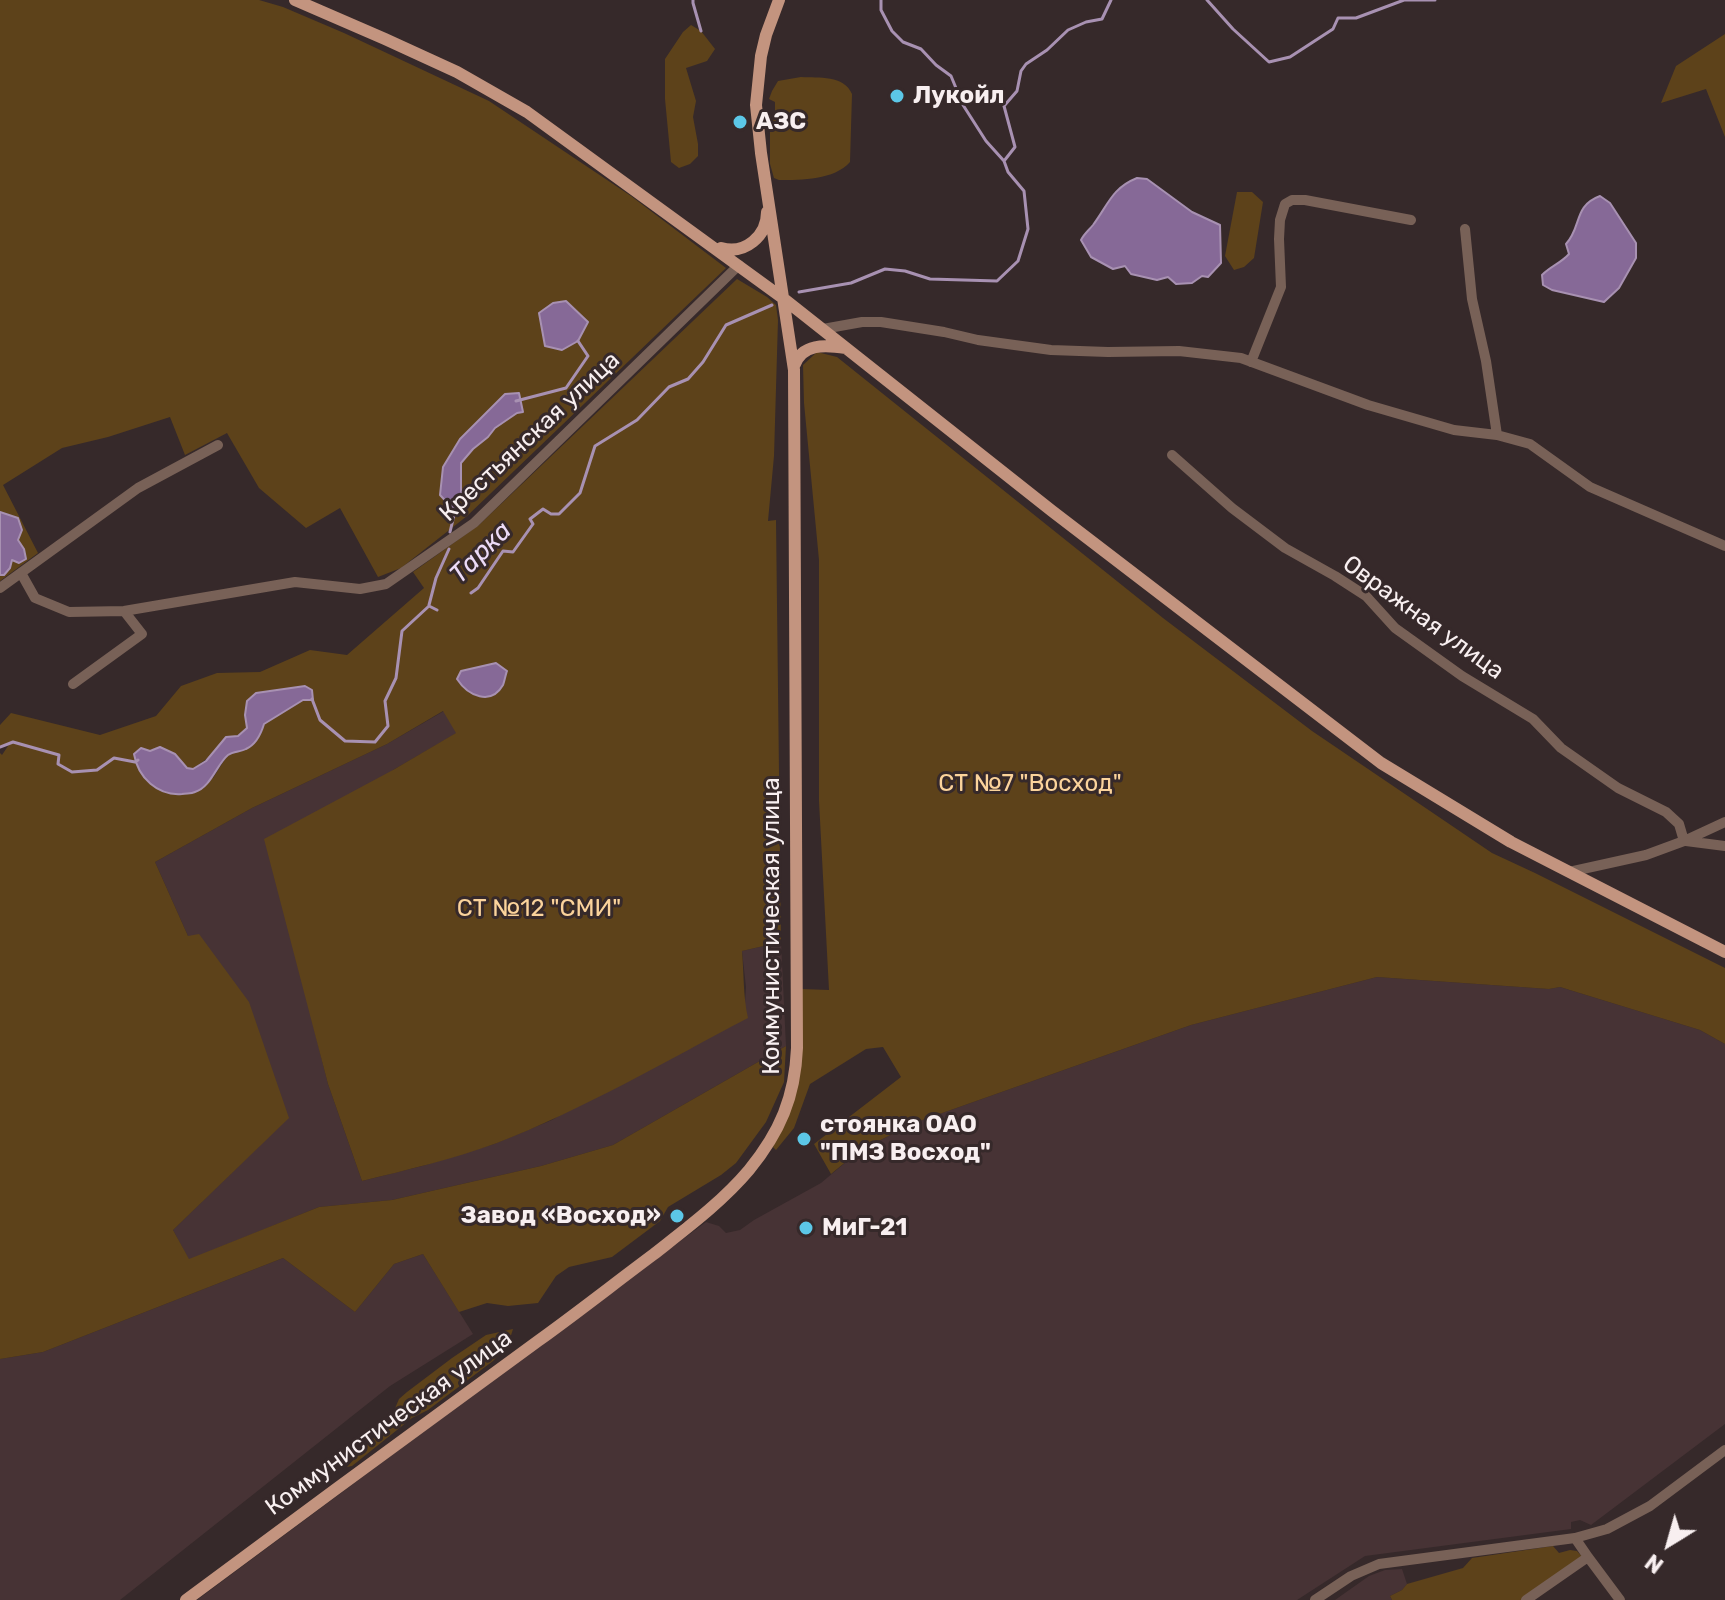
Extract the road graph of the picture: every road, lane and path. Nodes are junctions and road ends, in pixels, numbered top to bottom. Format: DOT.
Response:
graph roads {
  1 [pos="295,0"];
  2 [pos="779,0"];
  3 [pos="767,192"];
  4 [pos="1411,220"];
  5 [pos="1465,229"];
  6 [pos="714,246"];
  7 [pos="739,265"];
  8 [pos="784,299"];
  9 [pos="823,329"];
  10 [pos="846,348"];
  11 [pos="1251,362"];
  12 [pos="794,370"];
  13 [pos="1497,435"];
  14 [pos="218,445"];
  15 [pos="1172,455"];
  16 [pos="1725,546"];
  17 [pos="21,573"];
  18 [pos="0,588"];
  19 [pos="124,611"];
  20 [pos="73,684"];
  21 [pos="1725,822"];
  22 [pos="1684,841"];
  23 [pos="1725,846"];
  24 [pos="1569,872"];
  25 [pos="1725,952"];
  26 [pos="1725,1450"];
  27 [pos="1575,1538"];
  28 [pos="1588,1557"];
  29 [pos="186,1600"];
  30 [pos="1315,1600"];
  31 [pos="1526,1600"];
  32 [pos="1620,1600"];
  1 -- 6 [label="main road"];
  2 -- 3 [label="main road, Коммунистическая улица"];
  3 -- 6 [label="main road"];
  3 -- 8 [label="main road, Коммунистическая улица"];
  4 -- 11 [label="street"];
  5 -- 13 [label="street"];
  6 -- 7 [label="main road"];
  7 -- 8 [label="main road"];
  7 -- 19 [label="street, Крестьянская улица"];
  8 -- 9 [label="main road"];
  8 -- 12 [label="main road, Коммунистическая улица"];
  9 -- 10 [label="main road"];
  9 -- 11 [label="street"];
  10 -- 12 [label="main road"];
  10 -- 24 [label="main road"];
  11 -- 13 [label="street"];
  12 -- 29 [label="main road, Коммунистическая улица"];
  13 -- 16 [label="street"];
  14 -- 17 [label="street"];
  15 -- 22 [label="street, Овражная улица"];
  17 -- 18 [label="street"];
  17 -- 19 [label="street, Крестьянская улица"];
  19 -- 20 [label="street"];
  21 -- 22 [label="street"];
  22 -- 23 [label="street"];
  22 -- 24 [label="street"];
  24 -- 25 [label="main road"];
  26 -- 27 [label="street"];
  27 -- 28 [label="street"];
  27 -- 30 [label="street"];
  28 -- 31 [label="street"];
  28 -- 32 [label="street"];
}
